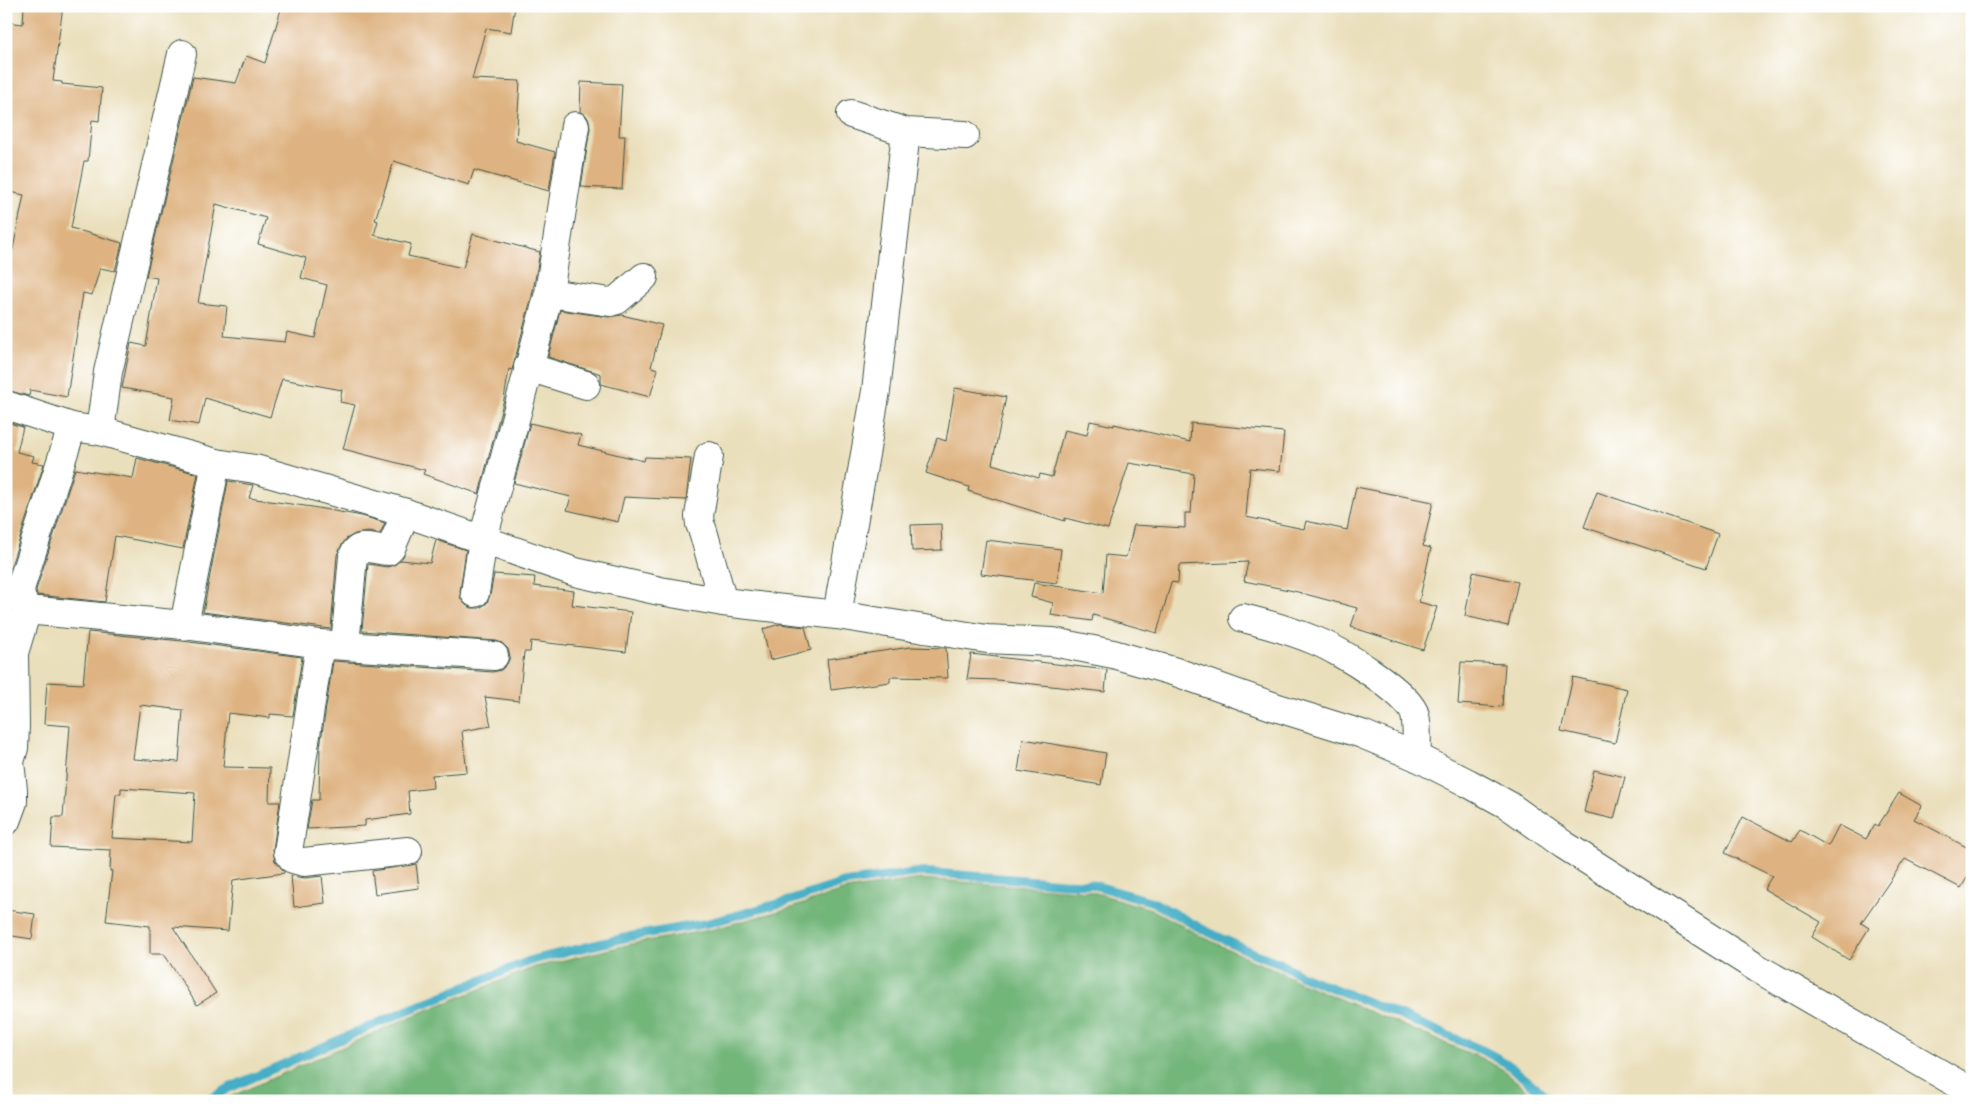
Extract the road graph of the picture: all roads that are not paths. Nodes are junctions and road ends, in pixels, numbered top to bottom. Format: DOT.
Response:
graph roads {
  1 [pos="182,54"];
  2 [pos="851,114"];
  3 [pos="575,126"];
  4 [pos="906,132"];
  5 [pos="965,135"];
  6 [pos="644,277"];
  7 [pos="549,293"];
  8 [pos="528,367"];
  9 [pos="586,385"];
  10 [pos="6,405"];
  11 [pos="72,427"];
  12 [pos="100,431"];
  13 [pos="709,456"];
  14 [pos="216,463"];
  15 [pos="406,513"];
  16 [pos="483,539"];
  17 [pos="475,593"];
  18 [pos="723,602"];
  19 [pos="28,610"];
  20 [pos="837,615"];
  21 [pos="1243,618"];
  22 [pos="184,626"];
  23 [pos="332,645"];
  24 [pos="494,656"];
  25 [pos="1417,757"];
  26 [pos="6,821"];
  27 [pos="408,851"];
  28 [pos="1972,1092"];
  1 -- 12 [label="street"];
  2 -- 4 [label="street"];
  3 -- 7 [label="street"];
  4 -- 5 [label="street"];
  4 -- 20 [label="street"];
  6 -- 7 [label="street"];
  7 -- 8 [label="street"];
  8 -- 9 [label="street"];
  8 -- 16 [label="street"];
  10 -- 11 [label="street"];
  11 -- 12 [label="street"];
  11 -- 19 [label="street"];
  12 -- 14 [label="street"];
  13 -- 18 [label="street"];
  14 -- 15 [label="street"];
  14 -- 22 [label="street"];
  15 -- 16 [label="street"];
  15 -- 23 [label="street"];
  16 -- 17 [label="street"];
  16 -- 18 [label="street"];
  18 -- 20 [label="street"];
  19 -- 22 [label="street"];
  19 -- 26 [label="street"];
  20 -- 25 [label="street"];
  21 -- 25 [label="street"];
  22 -- 23 [label="street"];
  23 -- 24 [label="street"];
  23 -- 27 [label="street"];
  25 -- 28 [label="street"];
}
